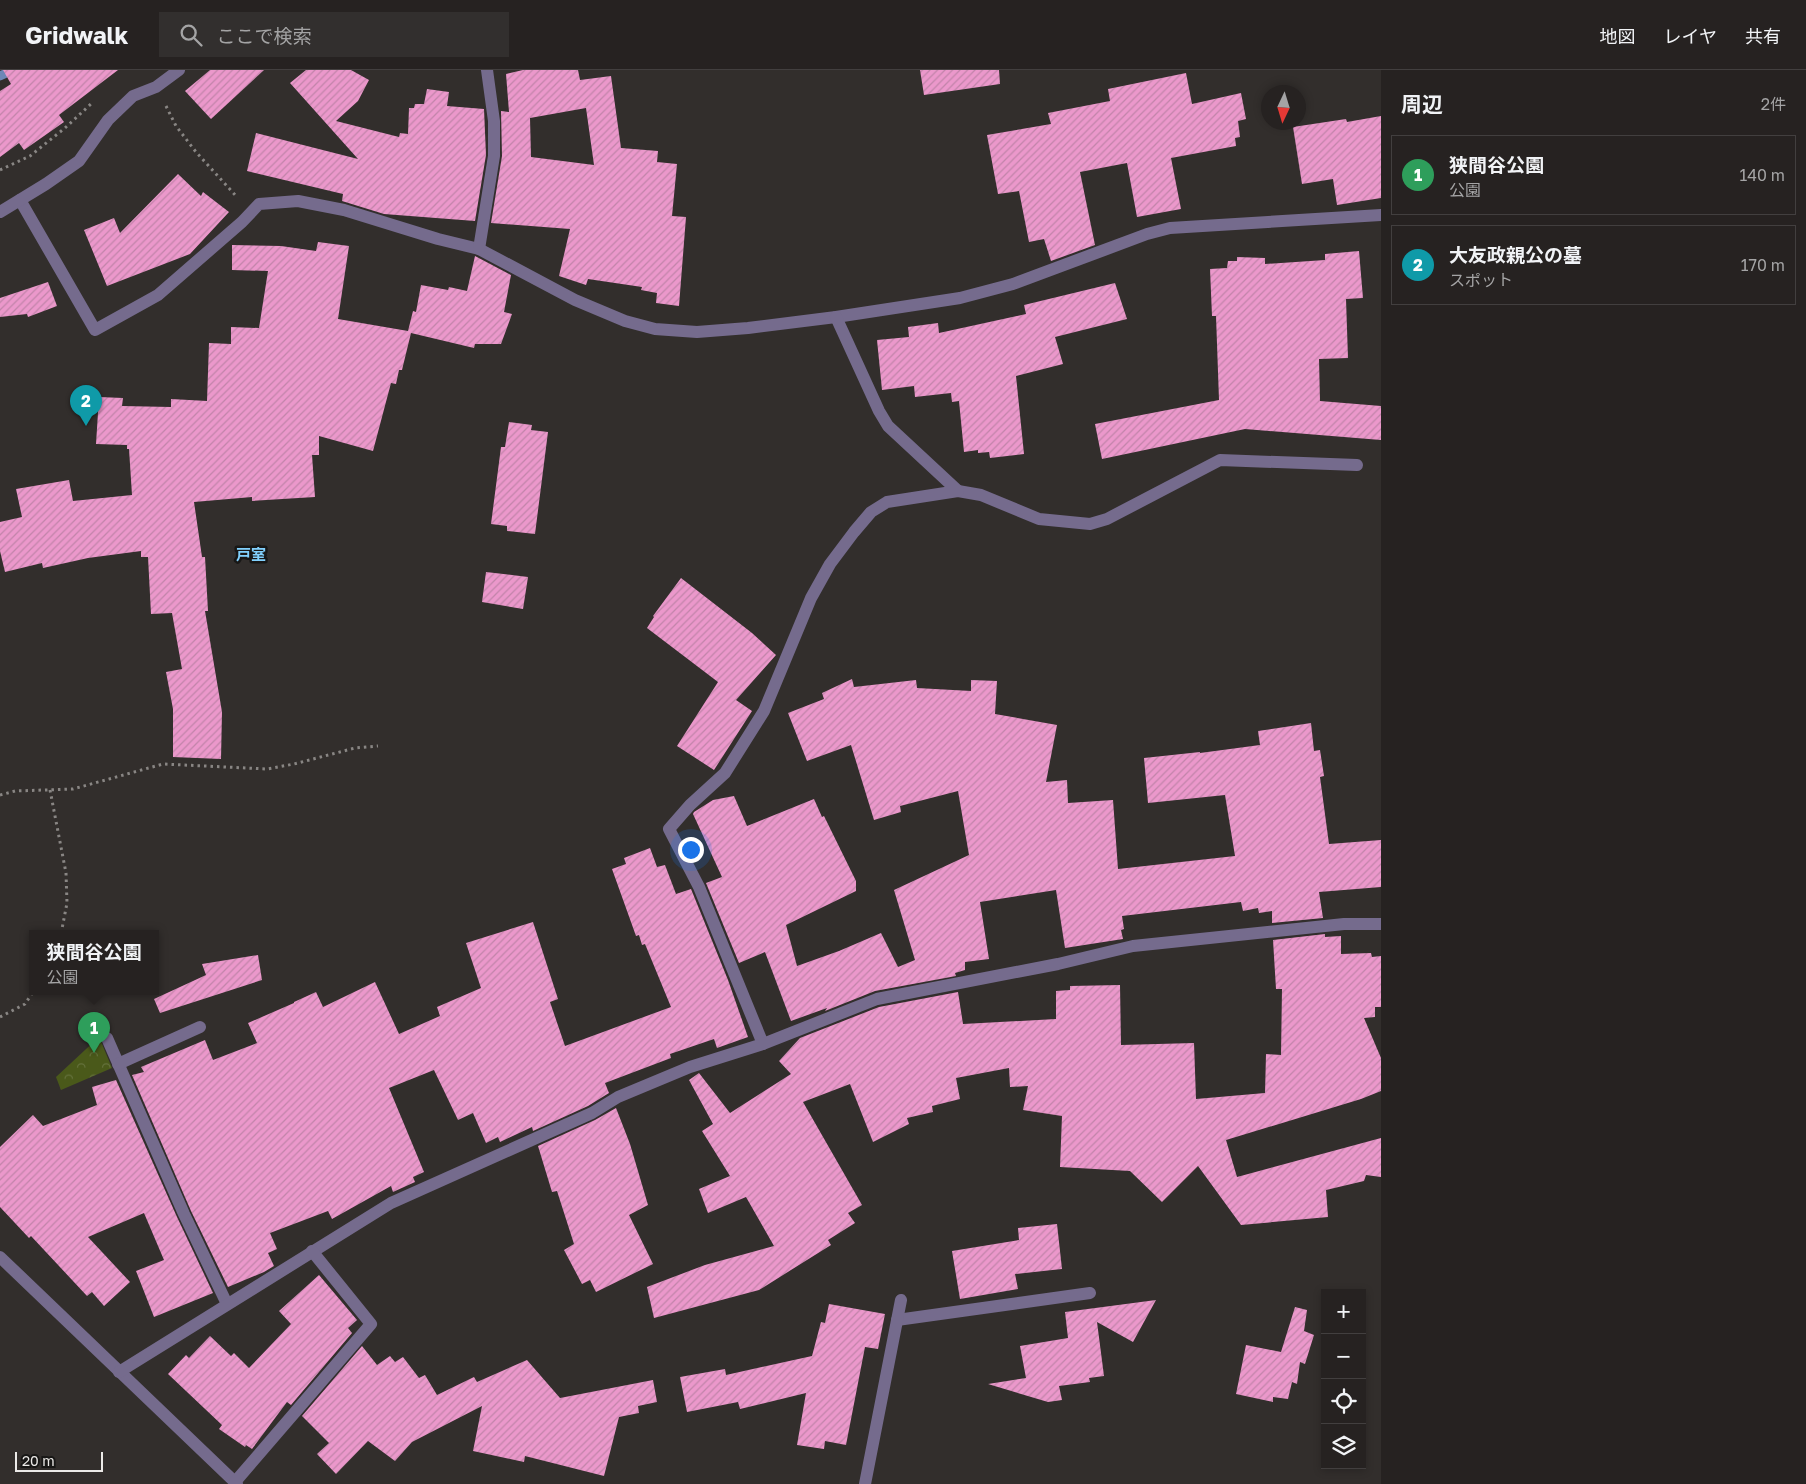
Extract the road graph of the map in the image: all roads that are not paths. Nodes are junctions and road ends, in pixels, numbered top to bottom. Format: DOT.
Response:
graph roads {
  1 [pos="179,70"];
  2 [pos="486,70"];
  3 [pos="20,200"];
  4 [pos="0,212"];
  5 [pos="1381,216"];
  6 [pos="479,249"];
  7 [pos="836,317"];
  8 [pos="1357,465"];
  9 [pos="958,492"];
  10 [pos="1381,924"];
  11 [pos="200,1027"];
  12 [pos="107,1038"];
  13 [pos="763,1044"];
  14 [pos="118,1064"];
  15 [pos="312,1252"];
  16 [pos="0,1257"];
  17 [pos="1090,1293"];
  18 [pos="901,1300"];
  19 [pos="227,1304"];
  20 [pos="897,1320"];
  21 [pos="120,1372"];
  22 [pos="236,1483"];
  23 [pos="865,1484"];
  1 -- 3 [label="street"];
  2 -- 6 [label="street"];
  3 -- 4 [label="street"];
  3 -- 6 [label="street"];
  5 -- 7 [label="street"];
  6 -- 7 [label="street"];
  7 -- 9 [label="street"];
  8 -- 9 [label="street"];
  9 -- 13 [label="street"];
  10 -- 13 [label="street"];
  11 -- 14 [label="street"];
  12 -- 14 [label="street"];
  13 -- 15 [label="street"];
  14 -- 19 [label="street"];
  15 -- 19 [label="street"];
  15 -- 22 [label="street"];
  16 -- 21 [label="street"];
  17 -- 20 [label="street"];
  18 -- 20 [label="street"];
  19 -- 21 [label="street"];
  20 -- 23 [label="street"];
  21 -- 22 [label="street"];
}
